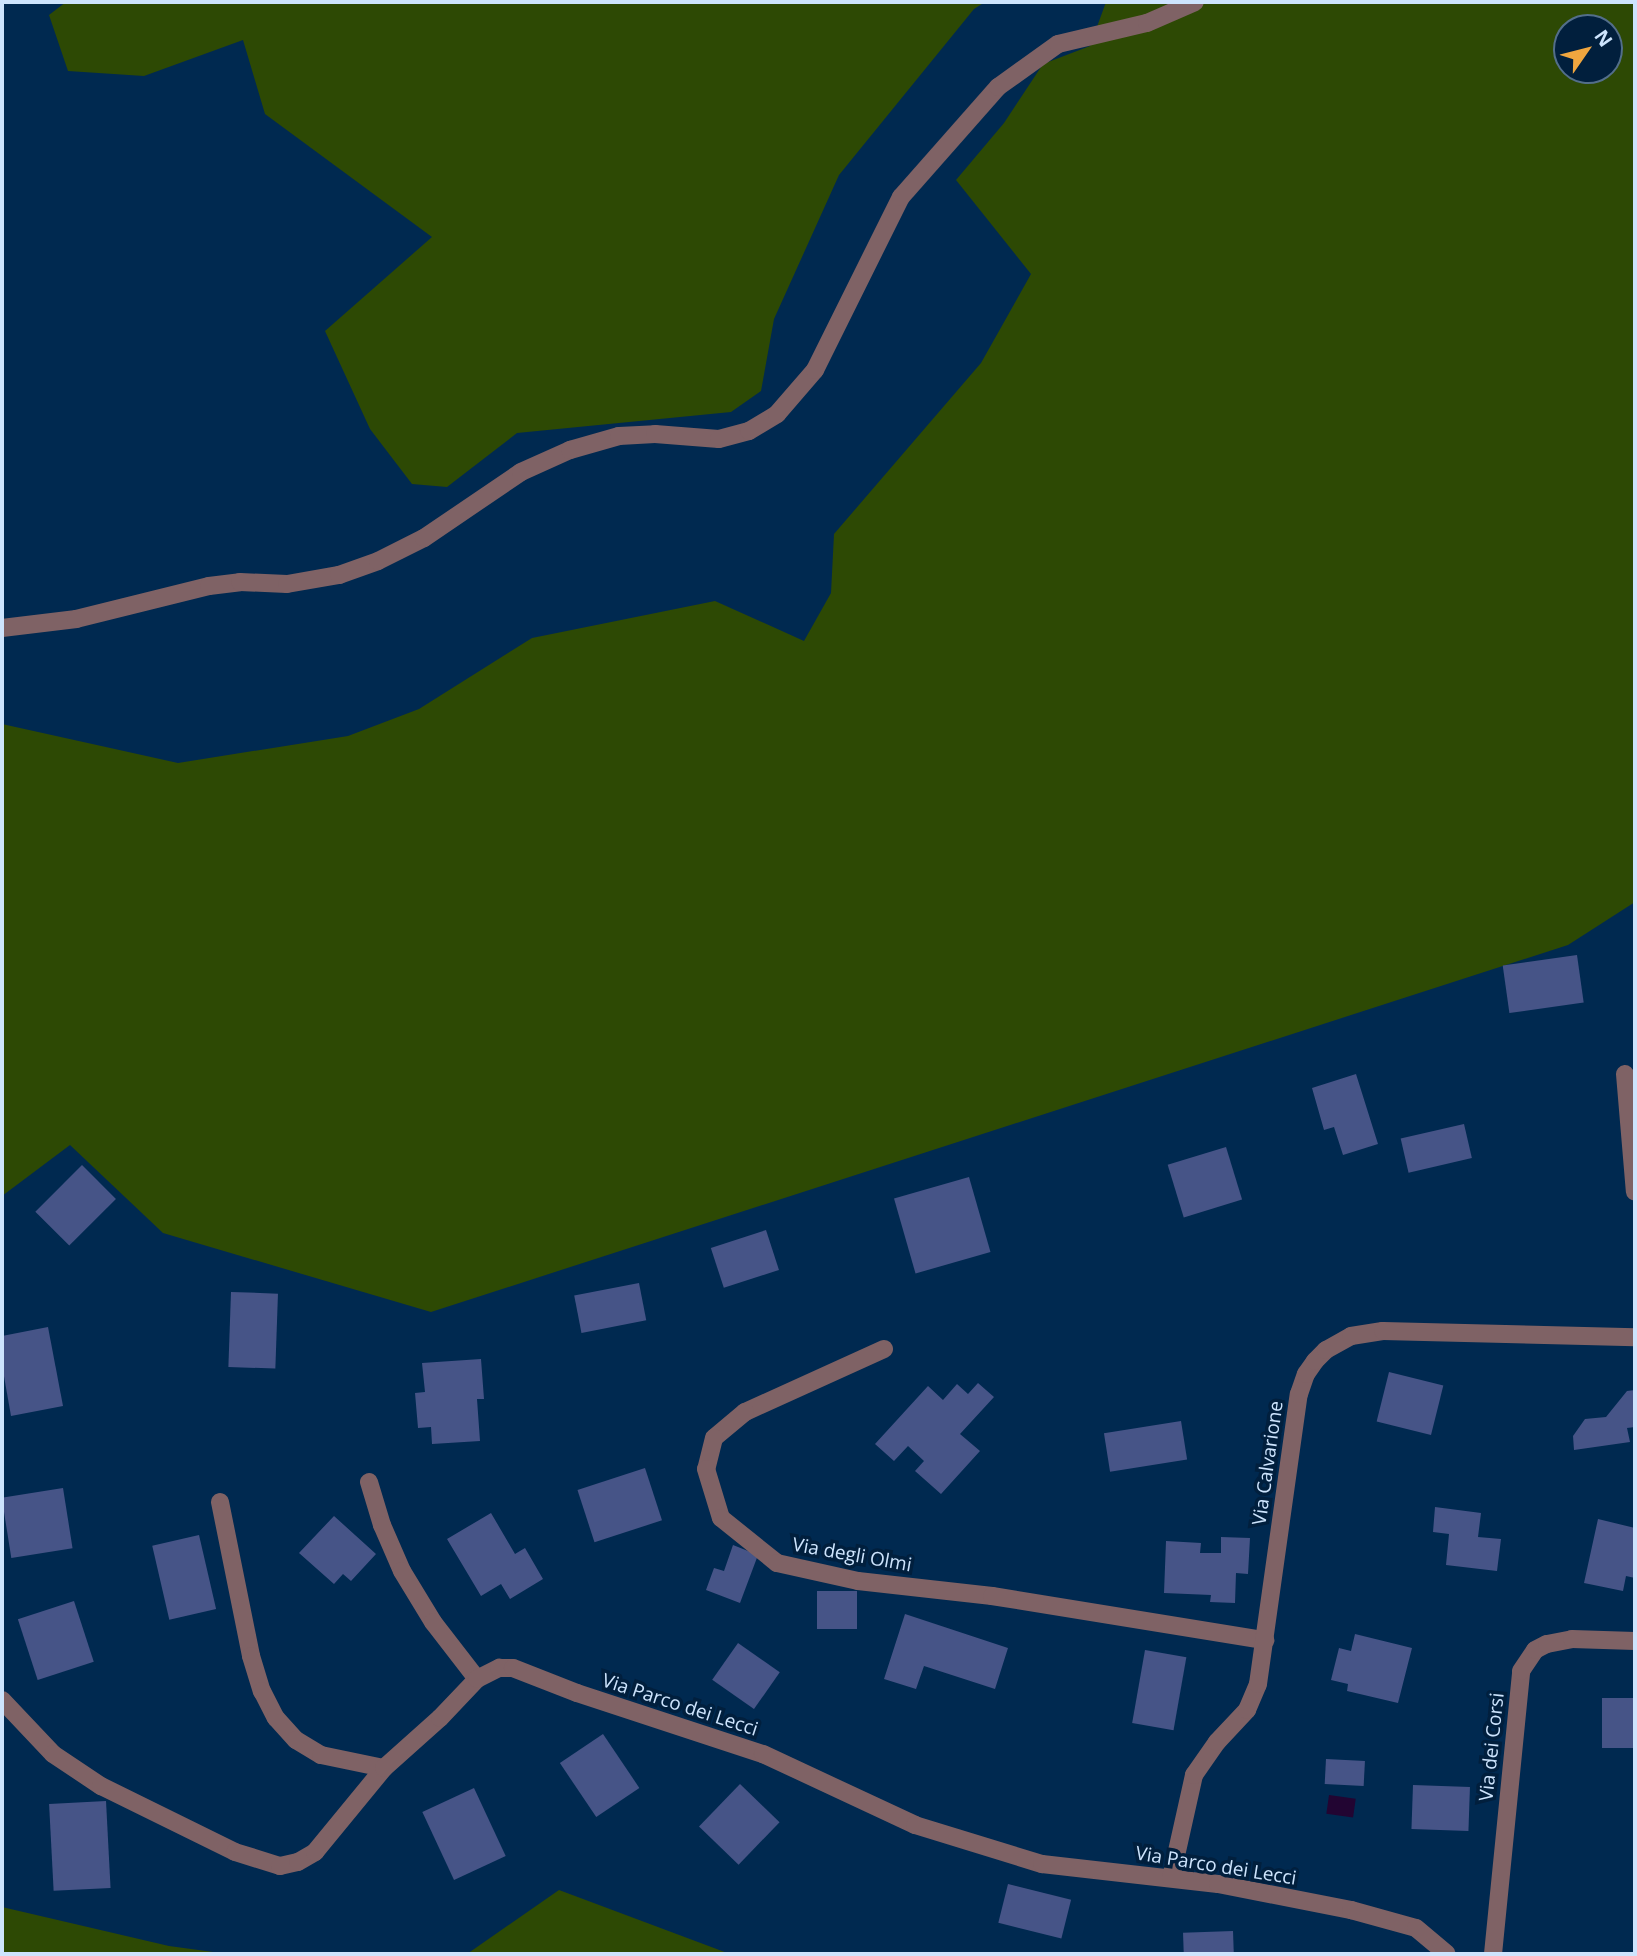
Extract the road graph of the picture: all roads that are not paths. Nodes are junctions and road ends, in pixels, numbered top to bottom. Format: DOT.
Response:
graph roads {
  1 [pos="1195,2"];
  2 [pos="2,628"];
  3 [pos="1625,1074"];
  4 [pos="1635,1192"];
  5 [pos="1635,1337"];
  6 [pos="884,1349"];
  7 [pos="369,1482"];
  8 [pos="219,1502"];
  9 [pos="1265,1640"];
  10 [pos="1635,1640"];
  11 [pos="477,1679"];
  12 [pos="2,1700"];
  13 [pos="384,1768"];
  14 [pos="1171,1878"];
  15 [pos="1447,1954"];
  16 [pos="1493,1954"];
  1 -- 2 [label="street"];
  3 -- 4 [label="street"];
  5 -- 9 [label="street, Via Calvarione"];
  6 -- 9 [label="street, Via degli Olmi"];
  7 -- 11 [label="street"];
  8 -- 13 [label="street"];
  9 -- 14 [label="street, Via Calvarione"];
  10 -- 16 [label="street, Via dei Corsi"];
  11 -- 13 [label="street, Via Parco dei Lecci"];
  11 -- 14 [label="street, Via Parco dei Lecci"];
  12 -- 13 [label="street, Via Parco dei Lecci"];
  14 -- 15 [label="street, Via Parco dei Lecci"];
}
